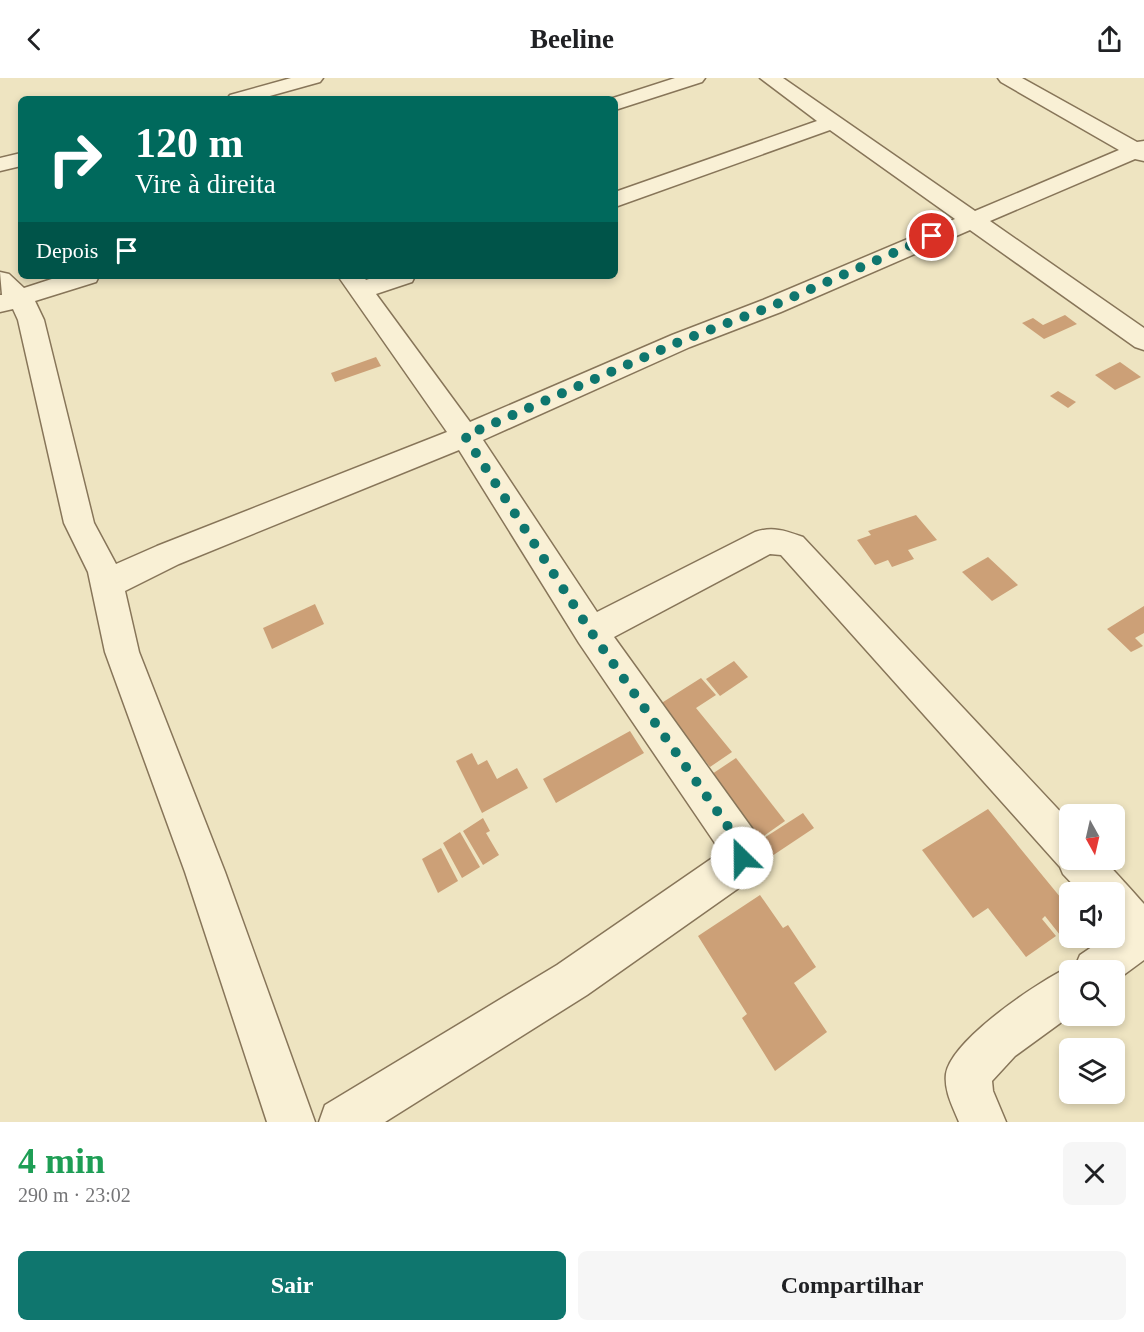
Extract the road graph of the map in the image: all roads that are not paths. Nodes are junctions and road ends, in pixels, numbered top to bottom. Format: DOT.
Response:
graph roads {
  1 [pos="313,78"];
  2 [pos="695,78"];
  3 [pos="770,78"];
  4 [pos="1008,78"];
  5 [pos="248,96"];
  6 [pos="618,103"];
  7 [pos="833,122"];
  8 [pos="1141,151"];
  9 [pos="18,160"];
  10 [pos="0,165"];
  11 [pos="618,199"];
  12 [pos="972,219"];
  13 [pos="74,279"];
  14 [pos="385,279"];
  15 [pos="355,284"];
  16 [pos="7,294"];
  17 [pos="1144,341"];
  18 [pos="465,436"];
  19 [pos="107,584"];
  20 [pos="591,632"];
  21 [pos="1059,839"];
  22 [pos="1086,870"];
  23 [pos="1098,882"];
  24 [pos="1125,913"];
  25 [pos="1144,935"];
  26 [pos="1109,960"];
  27 [pos="1059,997"];
  28 [pos="292,1122"];
  29 [pos="342,1122"];
  30 [pos="983,1122"];
  1 -- 5 [label="street"];
  2 -- 6 [label="street"];
  3 -- 7 [label="street"];
  4 -- 8 [label="street"];
  7 -- 11 [label="street"];
  7 -- 12 [label="street"];
  8 -- 12 [label="street"];
  9 -- 10 [label="street"];
  12 -- 17 [label="street"];
  12 -- 18 [label="street"];
  13 -- 16 [label="street"];
  14 -- 15 [label="street"];
  15 -- 18 [label="street"];
  16 -- 19 [label="street"];
  18 -- 19 [label="street"];
  18 -- 20 [label="street"];
  19 -- 28 [label="street"];
  20 -- 21 [label="street"];
  20 -- 29 [label="street"];
  22 -- 23 [label="street"];
  24 -- 25 [label="street"];
  25 -- 26 [label="street"];
  27 -- 30 [label="street"];
}
